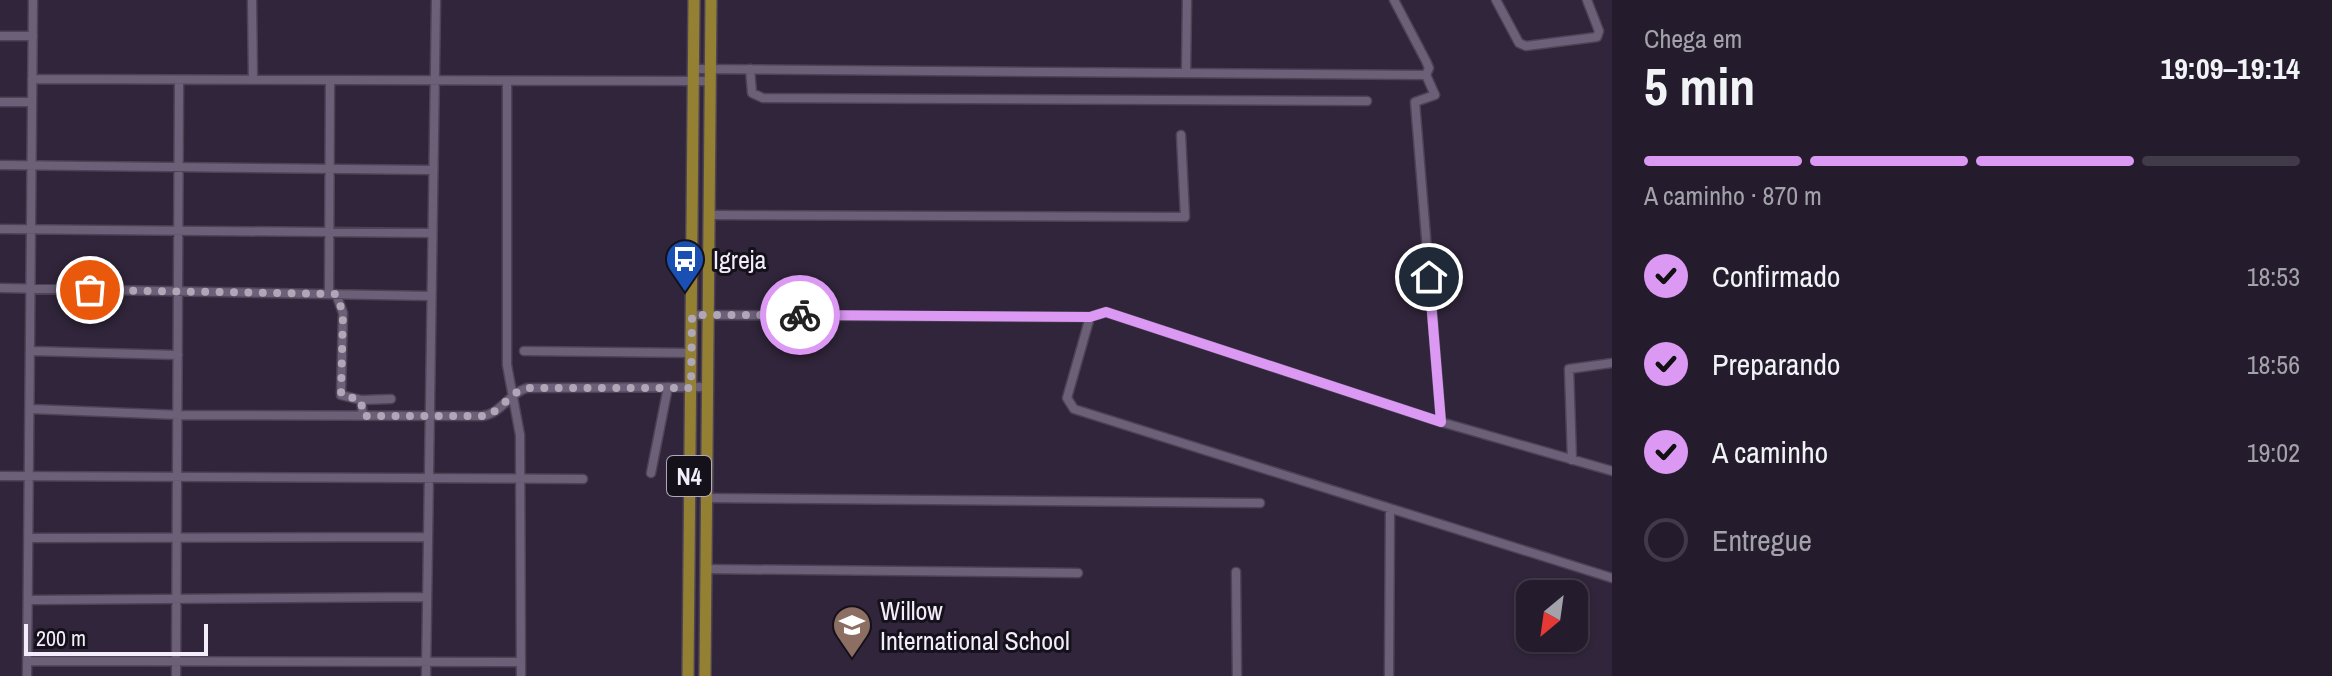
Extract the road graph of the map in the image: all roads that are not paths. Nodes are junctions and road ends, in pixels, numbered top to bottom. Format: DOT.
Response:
graph roads {
  1 [pos="33,0"];
  2 [pos="252,0"];
  3 [pos="436,0"];
  4 [pos="694,0"];
  5 [pos="711,0"];
  6 [pos="1187,0"];
  7 [pos="1394,0"];
  8 [pos="1496,0"];
  9 [pos="1587,0"];
  10 [pos="0,36"];
  11 [pos="33,36"];
  12 [pos="710,68"];
  13 [pos="750,69"];
  14 [pos="1186,73"];
  15 [pos="1426,75"];
  16 [pos="695,76"];
  17 [pos="32,79"];
  18 [pos="253,79"];
  19 [pos="330,80"];
  20 [pos="179,81"];
  21 [pos="433,81"];
  22 [pos="710,81"];
  23 [pos="507,82"];
  24 [pos="1367,101"];
  25 [pos="0,102"];
  26 [pos="31,102"];
  27 [pos="1181,135"];
  28 [pos="0,165"];
  29 [pos="32,165"];
  30 [pos="180,168"];
  31 [pos="329,168"];
  32 [pos="431,170"];
  33 [pos="709,215"];
  34 [pos="0,229"];
  35 [pos="32,229"];
  36 [pos="179,231"];
  37 [pos="329,232"];
  38 [pos="431,233"];
  39 [pos="0,288"];
  40 [pos="31,288"];
  41 [pos="179,294"];
  42 [pos="333,294"];
  43 [pos="431,296"];
  44 [pos="708,314"];
  45 [pos="692,315"];
  46 [pos="1090,317"];
  47 [pos="32,351"];
  48 [pos="524,351"];
  49 [pos="691,353"];
  50 [pos="178,355"];
  51 [pos="1612,363"];
  52 [pos="668,387"];
  53 [pos="708,387"];
  54 [pos="691,388"];
  55 [pos="513,395"];
  56 [pos="391,399"];
  57 [pos="361,400"];
  58 [pos="31,409"];
  59 [pos="179,415"];
  60 [pos="363,416"];
  61 [pos="429,417"];
  62 [pos="1441,422"];
  63 [pos="1572,460"];
  64 [pos="1612,471"];
  65 [pos="651,473"];
  66 [pos="0,476"];
  67 [pos="30,476"];
  68 [pos="178,477"];
  69 [pos="428,479"];
  70 [pos="520,479"];
  71 [pos="583,479"];
  72 [pos="706,498"];
  73 [pos="1260,503"];
  74 [pos="1390,509"];
  75 [pos="427,537"];
  76 [pos="29,538"];
  77 [pos="178,539"];
  78 [pos="705,569"];
  79 [pos="1236,572"];
  80 [pos="1078,573"];
  81 [pos="1612,578"];
  82 [pos="426,597"];
  83 [pos="178,599"];
  84 [pos="28,600"];
  85 [pos="177,659"];
  86 [pos="27,661"];
  87 [pos="426,662"];
  88 [pos="521,662"];
  89 [pos="27,676"];
  90 [pos="176,676"];
  91 [pos="426,676"];
  92 [pos="521,676"];
  93 [pos="688,676"];
  94 [pos="705,676"];
  95 [pos="1237,676"];
  96 [pos="1389,676"];
  1 -- 11 [label="street"];
  2 -- 18 [label="street"];
  3 -- 21 [label="street"];
  4 -- 16 [label="highway, N4"];
  5 -- 12 [label="highway, N4"];
  6 -- 14 [label="street"];
  7 -- 15 [label="street"];
  8 -- 9 [label="street"];
  10 -- 11 [label="street"];
  11 -- 17 [label="street"];
  12 -- 13 [label="street"];
  12 -- 16 [label="street"];
  12 -- 22 [label="highway, N4"];
  13 -- 14 [label="street"];
  13 -- 24 [label="street"];
  14 -- 15 [label="street"];
  15 -- 62 [label="street"];
  16 -- 22 [label="street"];
  16 -- 23 [label="street"];
  16 -- 45 [label="highway, N4"];
  17 -- 20 [label="street"];
  17 -- 26 [label="street"];
  18 -- 19 [label="street"];
  18 -- 20 [label="street"];
  19 -- 21 [label="street"];
  19 -- 31 [label="street"];
  20 -- 30 [label="street"];
  21 -- 23 [label="street"];
  21 -- 32 [label="street"];
  22 -- 33 [label="highway, N4"];
  23 -- 55 [label="street"];
  25 -- 26 [label="street"];
  26 -- 29 [label="street"];
  27 -- 33 [label="street"];
  28 -- 29 [label="street"];
  29 -- 30 [label="street"];
  29 -- 35 [label="street"];
  30 -- 31 [label="street"];
  30 -- 36 [label="street"];
  31 -- 32 [label="street"];
  31 -- 37 [label="street"];
  32 -- 38 [label="street"];
  33 -- 44 [label="highway, N4"];
  34 -- 35 [label="street"];
  35 -- 36 [label="street"];
  35 -- 40 [label="street"];
  36 -- 37 [label="street"];
  36 -- 41 [label="street"];
  37 -- 38 [label="street"];
  37 -- 42 [label="street"];
  38 -- 43 [label="street"];
  39 -- 40 [label="street"];
  40 -- 41 [label="street"];
  40 -- 47 [label="street"];
  41 -- 42 [label="street"];
  41 -- 50 [label="street"];
  42 -- 43 [label="street"];
  42 -- 57 [label="street"];
  43 -- 61 [label="street"];
  44 -- 45 [label="street"];
  44 -- 46 [label="street"];
  44 -- 53 [label="highway, N4"];
  45 -- 49 [label="highway, N4"];
  46 -- 62 [label="street"];
  46 -- 74 [label="street"];
  47 -- 50 [label="street"];
  47 -- 58 [label="street"];
  48 -- 49 [label="street"];
  49 -- 54 [label="highway, N4"];
  50 -- 59 [label="street"];
  51 -- 63 [label="street"];
  52 -- 54 [label="street"];
  52 -- 55 [label="street"];
  52 -- 65 [label="street"];
  53 -- 54 [label="street"];
  53 -- 72 [label="highway, N4"];
  54 -- 93 [label="highway, N4"];
  55 -- 61 [label="street"];
  55 -- 70 [label="street"];
  56 -- 57 [label="street"];
  57 -- 60 [label="street"];
  58 -- 59 [label="street"];
  58 -- 67 [label="street"];
  59 -- 60 [label="street"];
  59 -- 68 [label="street"];
  60 -- 61 [label="street"];
  61 -- 69 [label="street"];
  62 -- 63 [label="street"];
  63 -- 64 [label="street"];
  66 -- 67 [label="street"];
  67 -- 68 [label="street"];
  67 -- 76 [label="street"];
  68 -- 69 [label="street"];
  68 -- 77 [label="street"];
  69 -- 70 [label="street"];
  69 -- 75 [label="street"];
  70 -- 71 [label="street"];
  70 -- 88 [label="street"];
  72 -- 73 [label="street"];
  72 -- 78 [label="highway, N4"];
  74 -- 81 [label="street"];
  74 -- 96 [label="street"];
  75 -- 77 [label="street"];
  75 -- 82 [label="street"];
  76 -- 77 [label="street"];
  76 -- 84 [label="street"];
  77 -- 83 [label="street"];
  78 -- 80 [label="street"];
  78 -- 94 [label="highway, N4"];
  79 -- 95 [label="street"];
  82 -- 83 [label="street"];
  82 -- 87 [label="street"];
  83 -- 84 [label="street"];
  83 -- 85 [label="street"];
  84 -- 86 [label="street"];
  85 -- 86 [label="street"];
  85 -- 87 [label="street"];
  85 -- 90 [label="street"];
  86 -- 89 [label="street"];
  87 -- 88 [label="street"];
  87 -- 91 [label="street"];
  88 -- 92 [label="street"];
}
